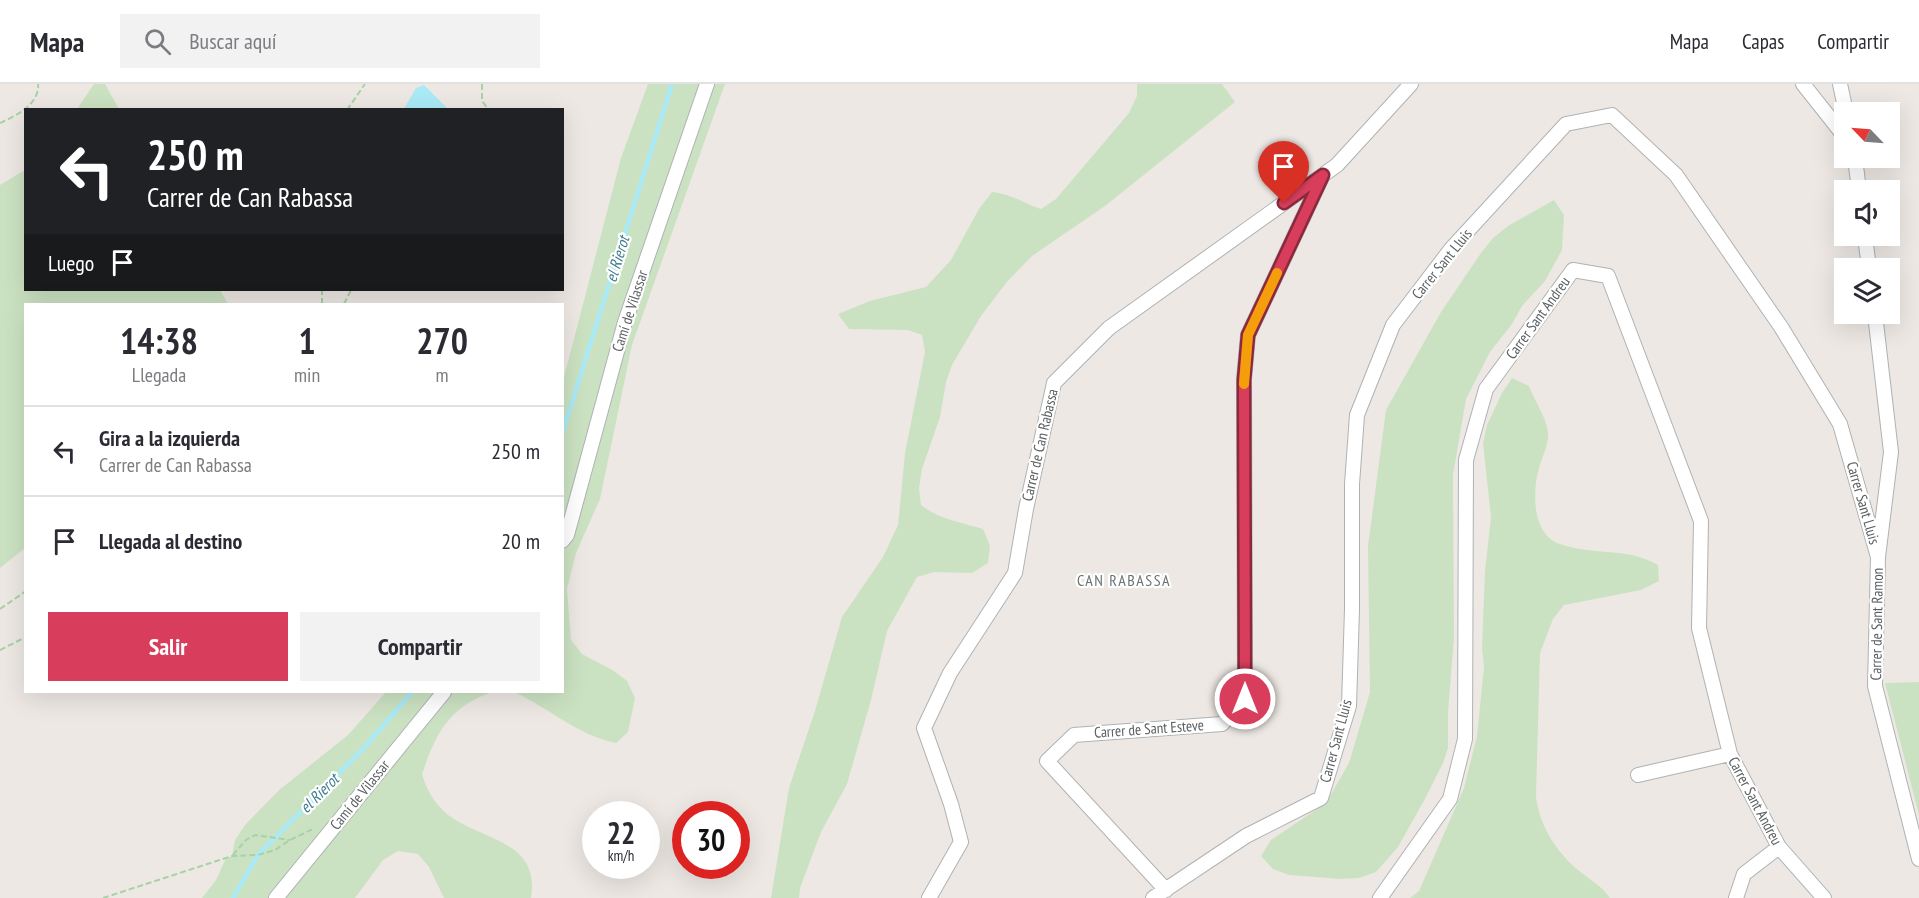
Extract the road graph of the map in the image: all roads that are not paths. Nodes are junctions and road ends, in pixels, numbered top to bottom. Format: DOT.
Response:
graph roads {
  1 [pos="707,84"];
  2 [pos="1411,84"];
  3 [pos="1803,84"];
  4 [pos="1840,84"];
  5 [pos="1844,102"];
  6 [pos="1834,123"];
  7 [pos="1323,175"];
  8 [pos="1876,324"];
  9 [pos="564,539"];
  10 [pos="1878,557"];
  11 [pos="443,693"];
  12 [pos="1730,754"];
  13 [pos="1638,775"];
  14 [pos="1779,848"];
  15 [pos="1919,859"];
  16 [pos="1166,890"];
  17 [pos="276,898"];
  18 [pos="929,898"];
  19 [pos="1153,898"];
  20 [pos="1380,898"];
  21 [pos="1736,898"];
  22 [pos="1824,898"];
  1 -- 9 [label="street, Camí de Vilassar"];
  2 -- 7 [label="street, Carrer de Can Rabassa"];
  3 -- 6 [label="street"];
  4 -- 5 [label="street"];
  7 -- 16 [label="street, Carrer de Sant Esteve"];
  7 -- 18 [label="street, Carrer de Can Rabassa"];
  8 -- 10 [label="street, Carrer de Sant Ramon"];
  10 -- 15 [label="street, Carrer de Sant Ramon"];
  10 -- 16 [label="street, Carrer Sant Lluis"];
  11 -- 17 [label="street, Camí de Vilassar"];
  12 -- 13 [label="street"];
  12 -- 14 [label="street, Carrer Sant Andreu"];
  12 -- 20 [label="street, Carrer Sant Andreu"];
  14 -- 21 [label="street"];
  14 -- 22 [label="street, Carrer Sant Andreu"];
  16 -- 19 [label="street, Carrer Sant Lluis"];
}
